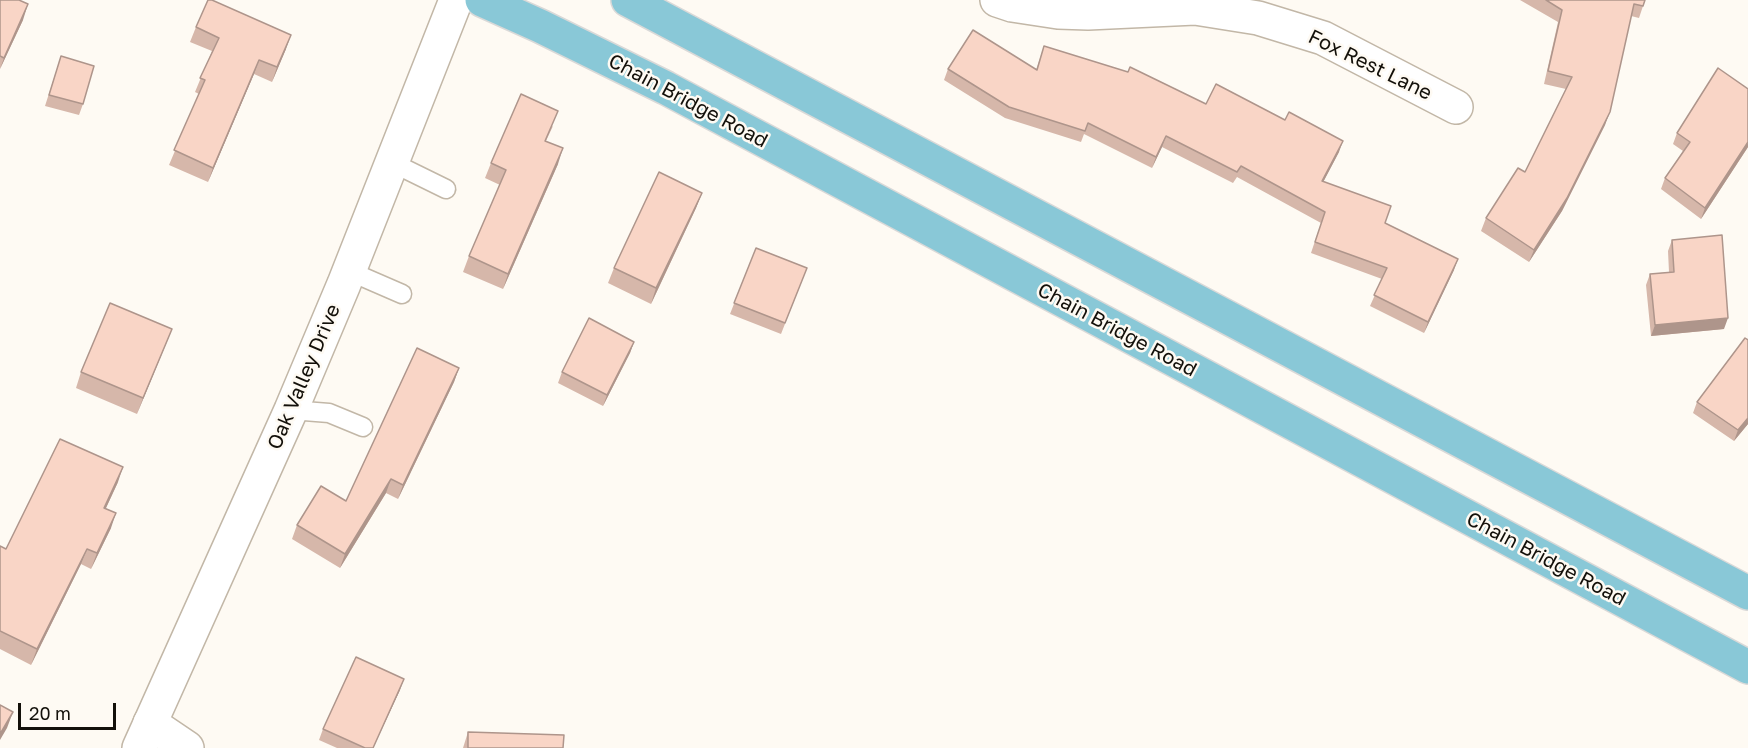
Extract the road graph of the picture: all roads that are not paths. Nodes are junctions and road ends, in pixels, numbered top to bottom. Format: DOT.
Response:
graph roads {
  1 [pos="456,0"];
  2 [pos="482,0"];
  3 [pos="628,0"];
  4 [pos="997,0"];
  5 [pos="1456,107"];
  6 [pos="392,162"];
  7 [pos="446,189"];
  8 [pos="349,271"];
  9 [pos="402,294"];
  10 [pos="291,410"];
  11 [pos="363,427"];
  12 [pos="1748,593"];
  13 [pos="1748,668"];
  14 [pos="144,735"];
  15 [pos="187,748"];
  1 -- 6 [label="street, Oak Valley Drive"];
  2 -- 13 [label="main road, Chain Bridge Road"];
  3 -- 12 [label="main road"];
  4 -- 5 [label="street, Fox Rest Lane"];
  6 -- 7 [label="lane"];
  6 -- 8 [label="street, Oak Valley Drive"];
  8 -- 9 [label="lane"];
  8 -- 10 [label="street, Oak Valley Drive"];
  10 -- 11 [label="lane"];
  10 -- 14 [label="street, Oak Valley Drive"];
  14 -- 15 [label="street"];
}
